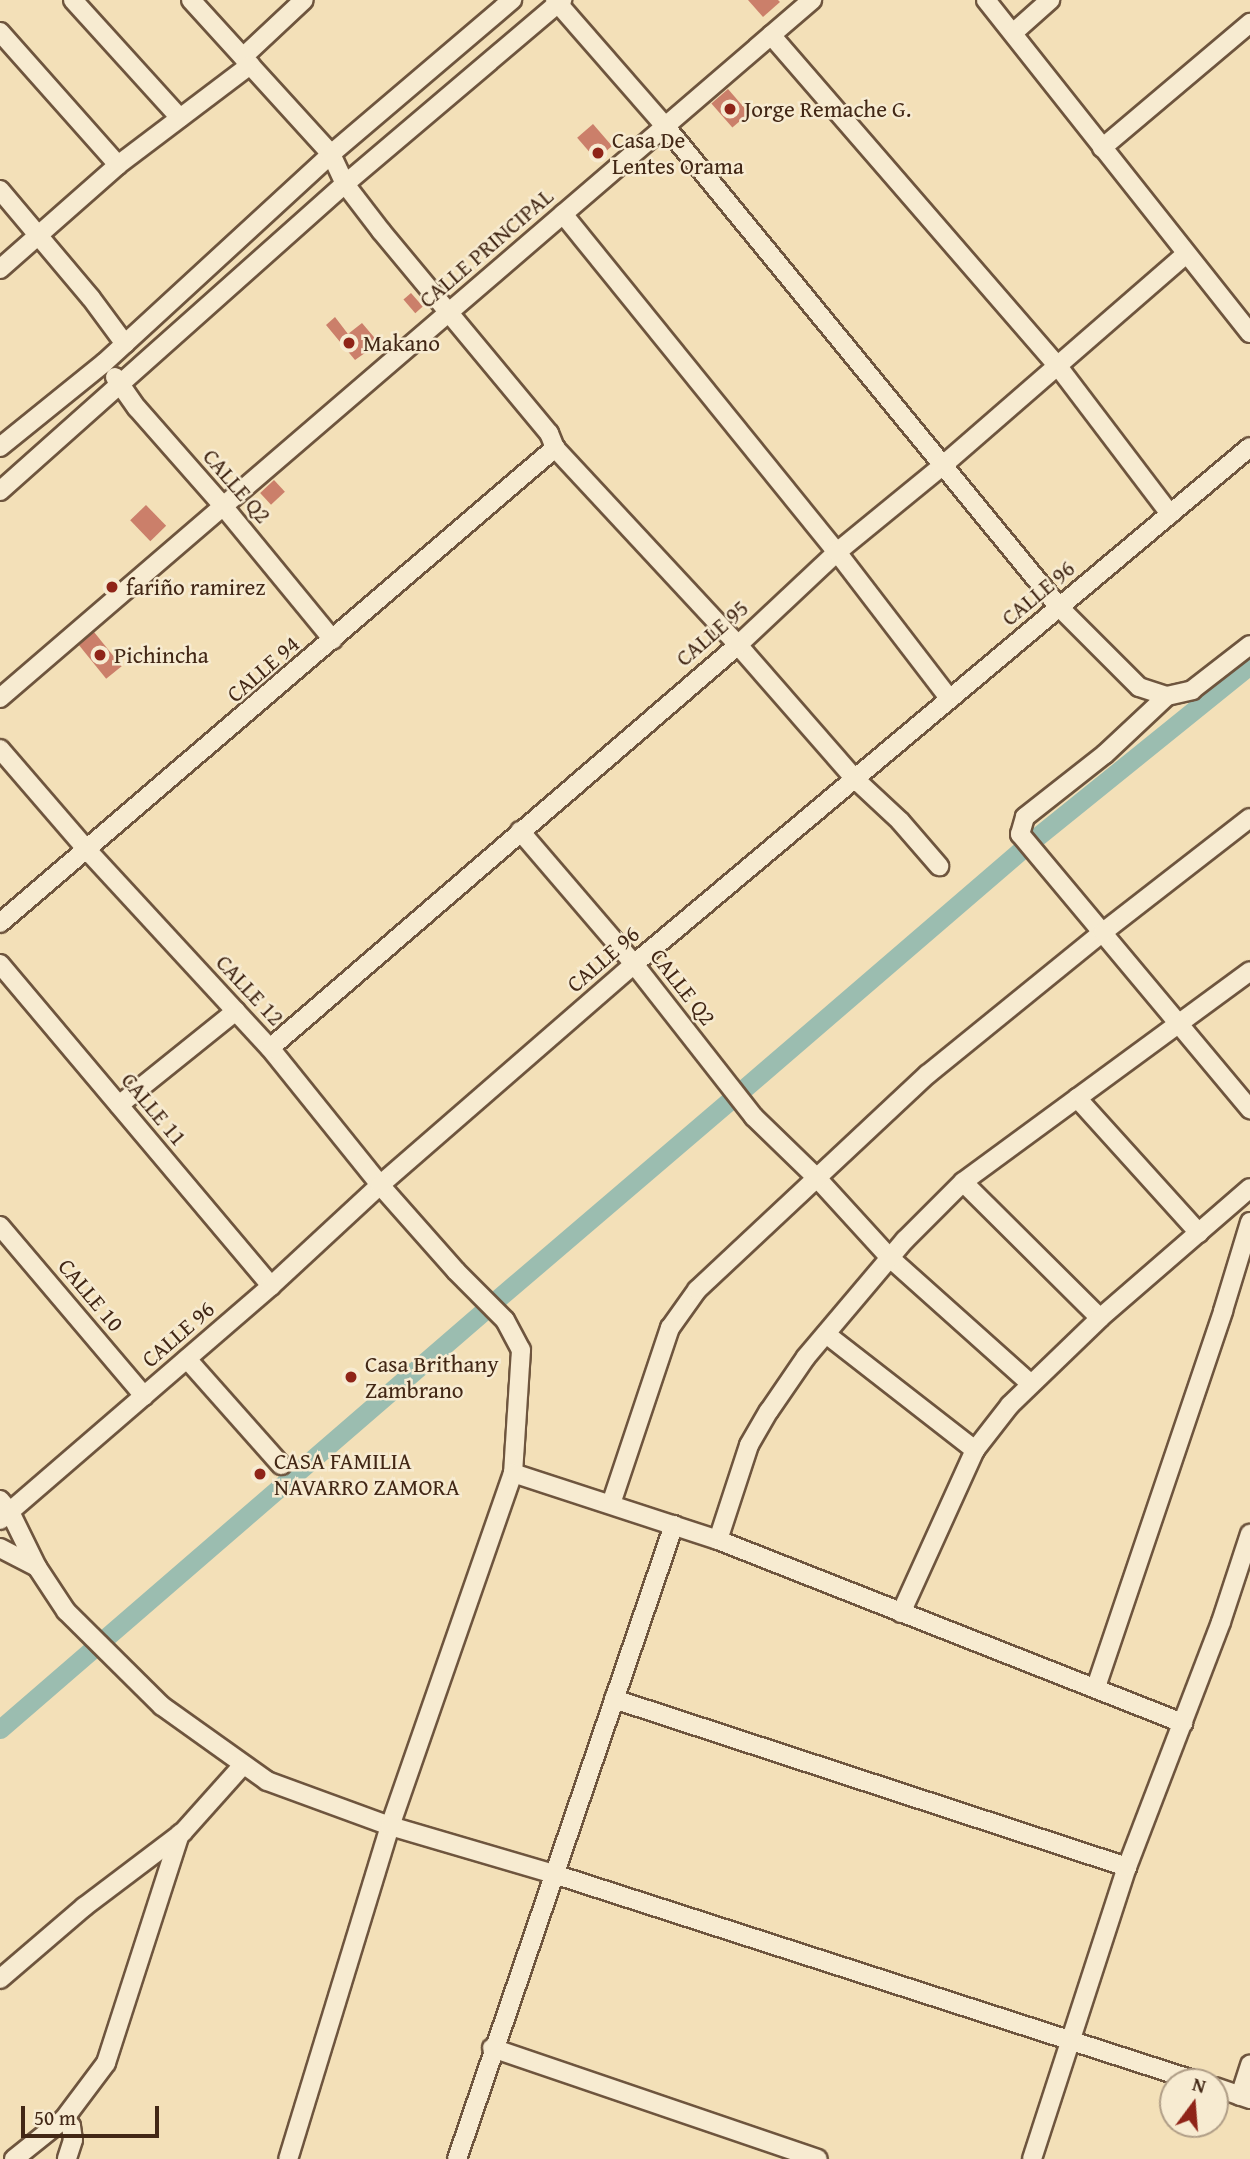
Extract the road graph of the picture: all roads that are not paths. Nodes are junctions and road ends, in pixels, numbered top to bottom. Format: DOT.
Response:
graph roads {
  1 [pos="74,0"];
  2 [pos="191,0"];
  3 [pos="304,0"];
  4 [pos="512,0"];
  5 [pos="812,0"];
  6 [pos="986,0"];
  7 [pos="1051,0"];
  8 [pos="558,1"];
  9 [pos="1250,23"];
  10 [pos="0,32"];
  11 [pos="1013,33"];
  12 [pos="771,35"];
  13 [pos="247,61"];
  14 [pos="180,118"];
  15 [pos="665,126"];
  16 [pos="1102,148"];
  17 [pos="331,153"];
  18 [pos="118,165"];
  19 [pos="345,184"];
  20 [pos="0,190"];
  21 [pos="563,214"];
  22 [pos="39,236"];
  23 [pos="1186,254"];
  24 [pos="0,269"];
  25 [pos="447,314"];
  26 [pos="1250,333"];
  27 [pos="125,344"];
  28 [pos="104,363"];
  29 [pos="1057,365"];
  30 [pos="120,384"];
  31 [pos="0,447"];
  32 [pos="1250,447"];
  33 [pos="555,448"];
  34 [pos="941,467"];
  35 [pos="0,491"];
  36 [pos="223,506"];
  37 [pos="1170,514"];
  38 [pos="837,552"];
  39 [pos="1059,607"];
  40 [pos="334,640"];
  41 [pos="738,645"];
  42 [pos="1250,645"];
  43 [pos="1167,696"];
  44 [pos="0,698"];
  45 [pos="950,699"];
  46 [pos="0,749"];
  47 [pos="855,779"];
  48 [pos="1250,818"];
  49 [pos="520,831"];
  50 [pos="88,851"];
  51 [pos="939,866"];
  52 [pos="0,923"];
  53 [pos="1102,932"];
  54 [pos="0,964"];
  55 [pos="634,964"];
  56 [pos="1250,971"];
  57 [pos="236,1011"];
  58 [pos="1178,1024"];
  59 [pos="270,1048"];
  60 [pos="1077,1098"];
  61 [pos="119,1105"];
  62 [pos="1250,1109"];
  63 [pos="817,1178"];
  64 [pos="963,1182"];
  65 [pos="380,1185"];
  66 [pos="1250,1195"];
  67 [pos="1250,1222"];
  68 [pos="0,1226"];
  69 [pos="1199,1233"];
  70 [pos="890,1258"];
  71 [pos="271,1286"];
  72 [pos="1100,1318"];
  73 [pos="825,1334"];
  74 [pos="187,1359"];
  75 [pos="1031,1384"];
  76 [pos="144,1396"];
  77 [pos="975,1450"];
  78 [pos="281,1465"];
  79 [pos="513,1473"];
  80 [pos="611,1504"];
  81 [pos="3,1511"];
  82 [pos="674,1525"];
  83 [pos="1250,1534"];
  84 [pos="718,1541"];
  85 [pos="0,1548"];
  86 [pos="37,1567"];
  87 [pos="901,1613"];
  88 [pos="1096,1688"];
  89 [pos="614,1699"];
  90 [pos="1183,1723"];
  91 [pos="242,1766"];
  92 [pos="390,1826"];
  93 [pos="180,1834"];
  94 [pos="1127,1867"];
  95 [pos="554,1874"];
  96 [pos="0,1979"];
  97 [pos="1070,2040"];
  98 [pos="492,2048"];
  99 [pos="1250,2065"];
  100 [pos="1159,2069"];
  101 [pos="1245,2097"];
  102 [pos="64,2119"];
  103 [pos="14,2159"];
  104 [pos="67,2159"];
  105 [pos="288,2159"];
  106 [pos="457,2159"];
  107 [pos="818,2159"];
  108 [pos="1032,2159"];
  1 -- 14 [label="street"];
  2 -- 13 [label="street"];
  3 -- 13 [label="street"];
  4 -- 17 [label="street"];
  5 -- 12 [label="street, CALLE PRINCIPAL"];
  6 -- 11 [label="street"];
  7 -- 11 [label="street"];
  8 -- 15 [label="street"];
  8 -- 19 [label="street"];
  9 -- 16 [label="street"];
  10 -- 18 [label="street"];
  11 -- 16 [label="street"];
  12 -- 15 [label="street, CALLE PRINCIPAL"];
  12 -- 29 [label="street"];
  13 -- 14 [label="street"];
  13 -- 17 [label="street"];
  14 -- 18 [label="street"];
  15 -- 21 [label="street, CALLE PRINCIPAL"];
  15 -- 34 [label="street"];
  16 -- 23 [label="street"];
  17 -- 19 [label="street"];
  17 -- 27 [label="street"];
  18 -- 22 [label="street"];
  19 -- 25 [label="street"];
  19 -- 30 [label="street"];
  20 -- 22 [label="street"];
  21 -- 25 [label="street, CALLE PRINCIPAL"];
  21 -- 38 [label="street"];
  22 -- 24 [label="street"];
  22 -- 27 [label="street"];
  23 -- 26 [label="street"];
  23 -- 29 [label="street, CALLE 95"];
  25 -- 33 [label="street"];
  25 -- 36 [label="street, CALLE PRINCIPAL"];
  27 -- 28 [label="street"];
  28 -- 30 [label="street, CALLE Q2"];
  28 -- 31 [label="street"];
  29 -- 34 [label="street, CALLE 95"];
  29 -- 37 [label="street"];
  30 -- 35 [label="street"];
  30 -- 36 [label="street, CALLE Q2"];
  32 -- 37 [label="street, CALLE 96"];
  33 -- 40 [label="street, CALLE 94"];
  33 -- 41 [label="street"];
  34 -- 38 [label="street, CALLE 95"];
  34 -- 39 [label="street"];
  36 -- 40 [label="street, CALLE Q2"];
  36 -- 44 [label="street, CALLE PRINCIPAL"];
  37 -- 39 [label="street, CALLE 96"];
  38 -- 41 [label="street, CALLE 95"];
  38 -- 45 [label="street"];
  39 -- 43 [label="street"];
  39 -- 45 [label="street, CALLE 96"];
  40 -- 50 [label="street, CALLE 94"];
  41 -- 47 [label="street"];
  41 -- 49 [label="street, CALLE 95"];
  42 -- 43 [label="street"];
  43 -- 53 [label="street"];
  45 -- 47 [label="street, CALLE 96"];
  46 -- 50 [label="street, CALLE 12"];
  47 -- 51 [label="street"];
  47 -- 55 [label="street, CALLE 96"];
  48 -- 53 [label="street"];
  49 -- 55 [label="street, CALLE Q2"];
  49 -- 59 [label="street, CALLE 95"];
  50 -- 52 [label="street, CALLE 94"];
  50 -- 57 [label="street, CALLE 12"];
  53 -- 58 [label="street"];
  53 -- 63 [label="street"];
  54 -- 61 [label="street, CALLE 11"];
  55 -- 63 [label="street, CALLE Q2"];
  55 -- 65 [label="street, CALLE 96"];
  56 -- 58 [label="street"];
  57 -- 59 [label="street, CALLE 12"];
  57 -- 61 [label="street"];
  58 -- 60 [label="street"];
  58 -- 62 [label="street"];
  59 -- 65 [label="street, CALLE 12"];
  60 -- 64 [label="street"];
  60 -- 69 [label="street"];
  61 -- 71 [label="street, CALLE 11"];
  63 -- 70 [label="street, CALLE Q2"];
  63 -- 80 [label="street"];
  64 -- 70 [label="street"];
  64 -- 72 [label="street"];
  65 -- 71 [label="street, CALLE 96"];
  65 -- 79 [label="street, CALLE 12"];
  66 -- 69 [label="street"];
  67 -- 88 [label="street"];
  68 -- 76 [label="street, CALLE 10"];
  69 -- 72 [label="street"];
  70 -- 73 [label="street"];
  70 -- 75 [label="street, CALLE Q2"];
  71 -- 74 [label="street, CALLE 96"];
  72 -- 75 [label="street"];
  73 -- 77 [label="street"];
  73 -- 84 [label="street"];
  74 -- 76 [label="street, CALLE 96"];
  74 -- 78 [label="street"];
  75 -- 77 [label="street"];
  76 -- 81 [label="street, CALLE 96"];
  77 -- 87 [label="street"];
  79 -- 80 [label="street"];
  79 -- 92 [label="street, CALLE 12"];
  80 -- 82 [label="street"];
  81 -- 86 [label="street"];
  82 -- 84 [label="street"];
  82 -- 89 [label="street"];
  83 -- 90 [label="street"];
  84 -- 87 [label="street"];
  85 -- 86 [label="street"];
  86 -- 91 [label="street"];
  87 -- 88 [label="street"];
  88 -- 90 [label="street"];
  89 -- 94 [label="street"];
  89 -- 95 [label="street"];
  90 -- 94 [label="street"];
  91 -- 92 [label="street"];
  91 -- 93 [label="street"];
  92 -- 95 [label="street"];
  92 -- 105 [label="street, CALLE 12"];
  93 -- 96 [label="street"];
  93 -- 102 [label="street"];
  94 -- 97 [label="street"];
  95 -- 97 [label="street"];
  95 -- 98 [label="street"];
  97 -- 100 [label="street"];
  97 -- 108 [label="street"];
  98 -- 106 [label="street"];
  98 -- 107 [label="street"];
  99 -- 101 [label="street"];
  102 -- 103 [label="street"];
  102 -- 104 [label="street"];
}
